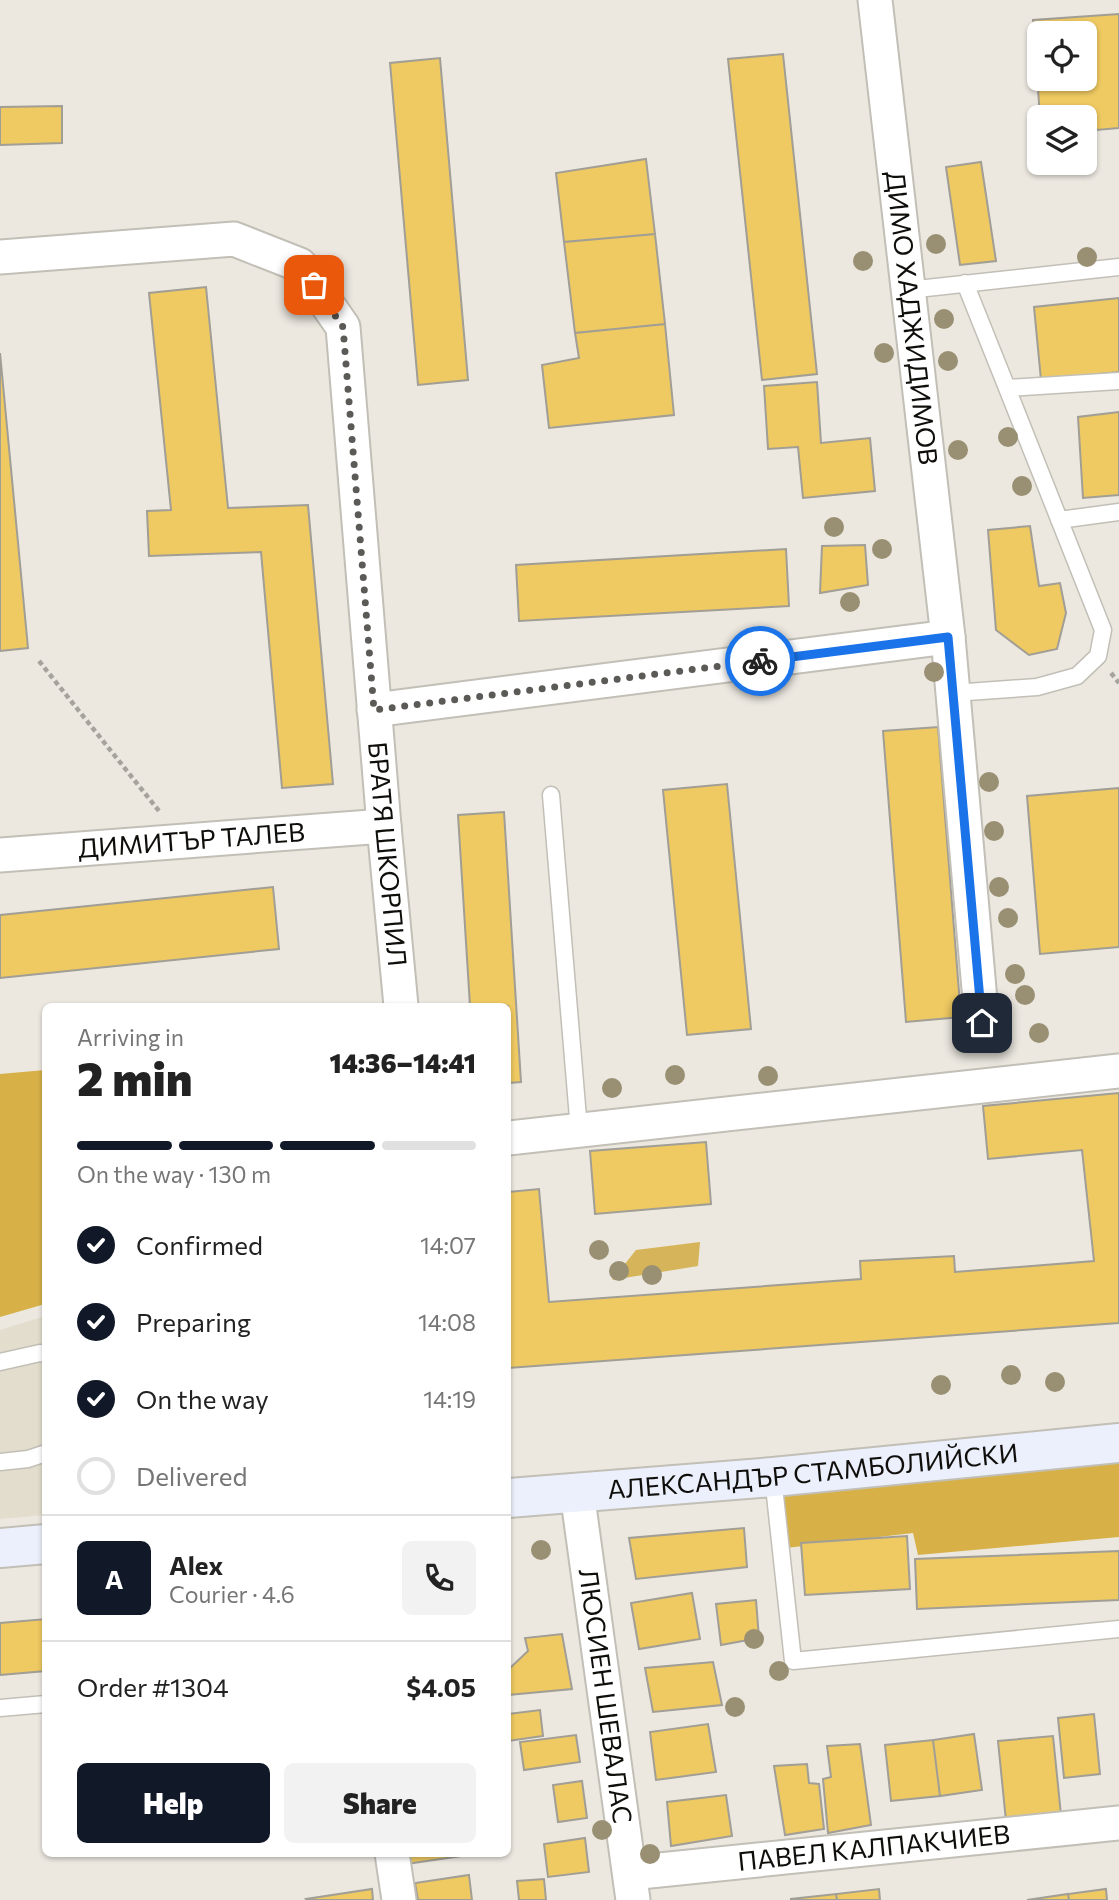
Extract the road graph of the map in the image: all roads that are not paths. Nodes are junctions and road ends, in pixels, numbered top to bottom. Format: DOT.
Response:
graph roads {
  1 [pos="875,0"];
  2 [pos="0,257"];
  3 [pos="1119,267"];
  4 [pos="965,284"];
  5 [pos="908,290"];
  6 [pos="1119,381"];
  7 [pos="1007,388"];
  8 [pos="1119,512"];
  9 [pos="1059,520"];
  10 [pos="948,637"];
  11 [pos="953,693"];
  12 [pos="374,710"];
  13 [pos="551,795"];
  14 [pos="384,826"];
  15 [pos="0,855"];
  16 [pos="401,1003"];
  17 [pos="982,1023"];
  18 [pos="1119,1071"];
  19 [pos="579,1130"];
  20 [pos="511,1138"];
  21 [pos="42,1353"];
  22 [pos="0,1362"];
  23 [pos="1119,1443"];
  24 [pos="42,1454"];
  25 [pos="0,1462"];
  26 [pos="773,1477"];
  27 [pos="577,1492"];
  28 [pos="511,1498"];
  29 [pos="42,1544"];
  30 [pos="0,1548"];
  31 [pos="1119,1629"];
  32 [pos="42,1704"];
  33 [pos="0,1708"];
  34 [pos="1119,1824"];
  35 [pos="393,1857"];
  36 [pos="631,1886"];
  37 [pos="398,1900"];
  1 -- 5 [label="street, ДИМО ХАДЖИДИМОВ"];
  2 -- 12 [label="street, БРАТЯ ШКОРПИЛ"];
  3 -- 4 [label="lane"];
  4 -- 5 [label="lane"];
  4 -- 7 [label="lane"];
  5 -- 10 [label="street, ДИМО ХАДЖИДИМОВ"];
  6 -- 7 [label="lane"];
  7 -- 9 [label="lane"];
  8 -- 9 [label="lane"];
  9 -- 11 [label="lane"];
  10 -- 11 [label="street, ДИМО ХАДЖИДИМОВ"];
  10 -- 12 [label="street"];
  11 -- 17 [label="street, ДИМО ХАДЖИДИМОВ"];
  12 -- 14 [label="street, БРАТЯ ШКОРПИЛ"];
  13 -- 19 [label="lane"];
  14 -- 15 [label="street, ДИМИТЪР ТАЛЕВ"];
  14 -- 16 [label="street, БРАТЯ ШКОРПИЛ"];
  18 -- 19 [label="street"];
  19 -- 20 [label="street"];
  21 -- 22 [label="lane"];
  23 -- 26 [label="street, АЛЕКСАНДЪР СТАМБОЛИЙСКИ"];
  24 -- 25 [label="lane"];
  26 -- 27 [label="street, АЛЕКСАНДЪР СТАМБОЛИЙСКИ"];
  26 -- 31 [label="lane"];
  27 -- 28 [label="street, АЛЕКСАНДЪР СТАМБОЛИЙСКИ"];
  27 -- 36 [label="street, ЛЮСИЕН ШЕВАЛАС"];
  29 -- 30 [label="street"];
  32 -- 33 [label="lane"];
  34 -- 36 [label="street, ПАВЕЛ КАЛПАКЧИЕВ"];
  35 -- 37 [label="street"];
}
